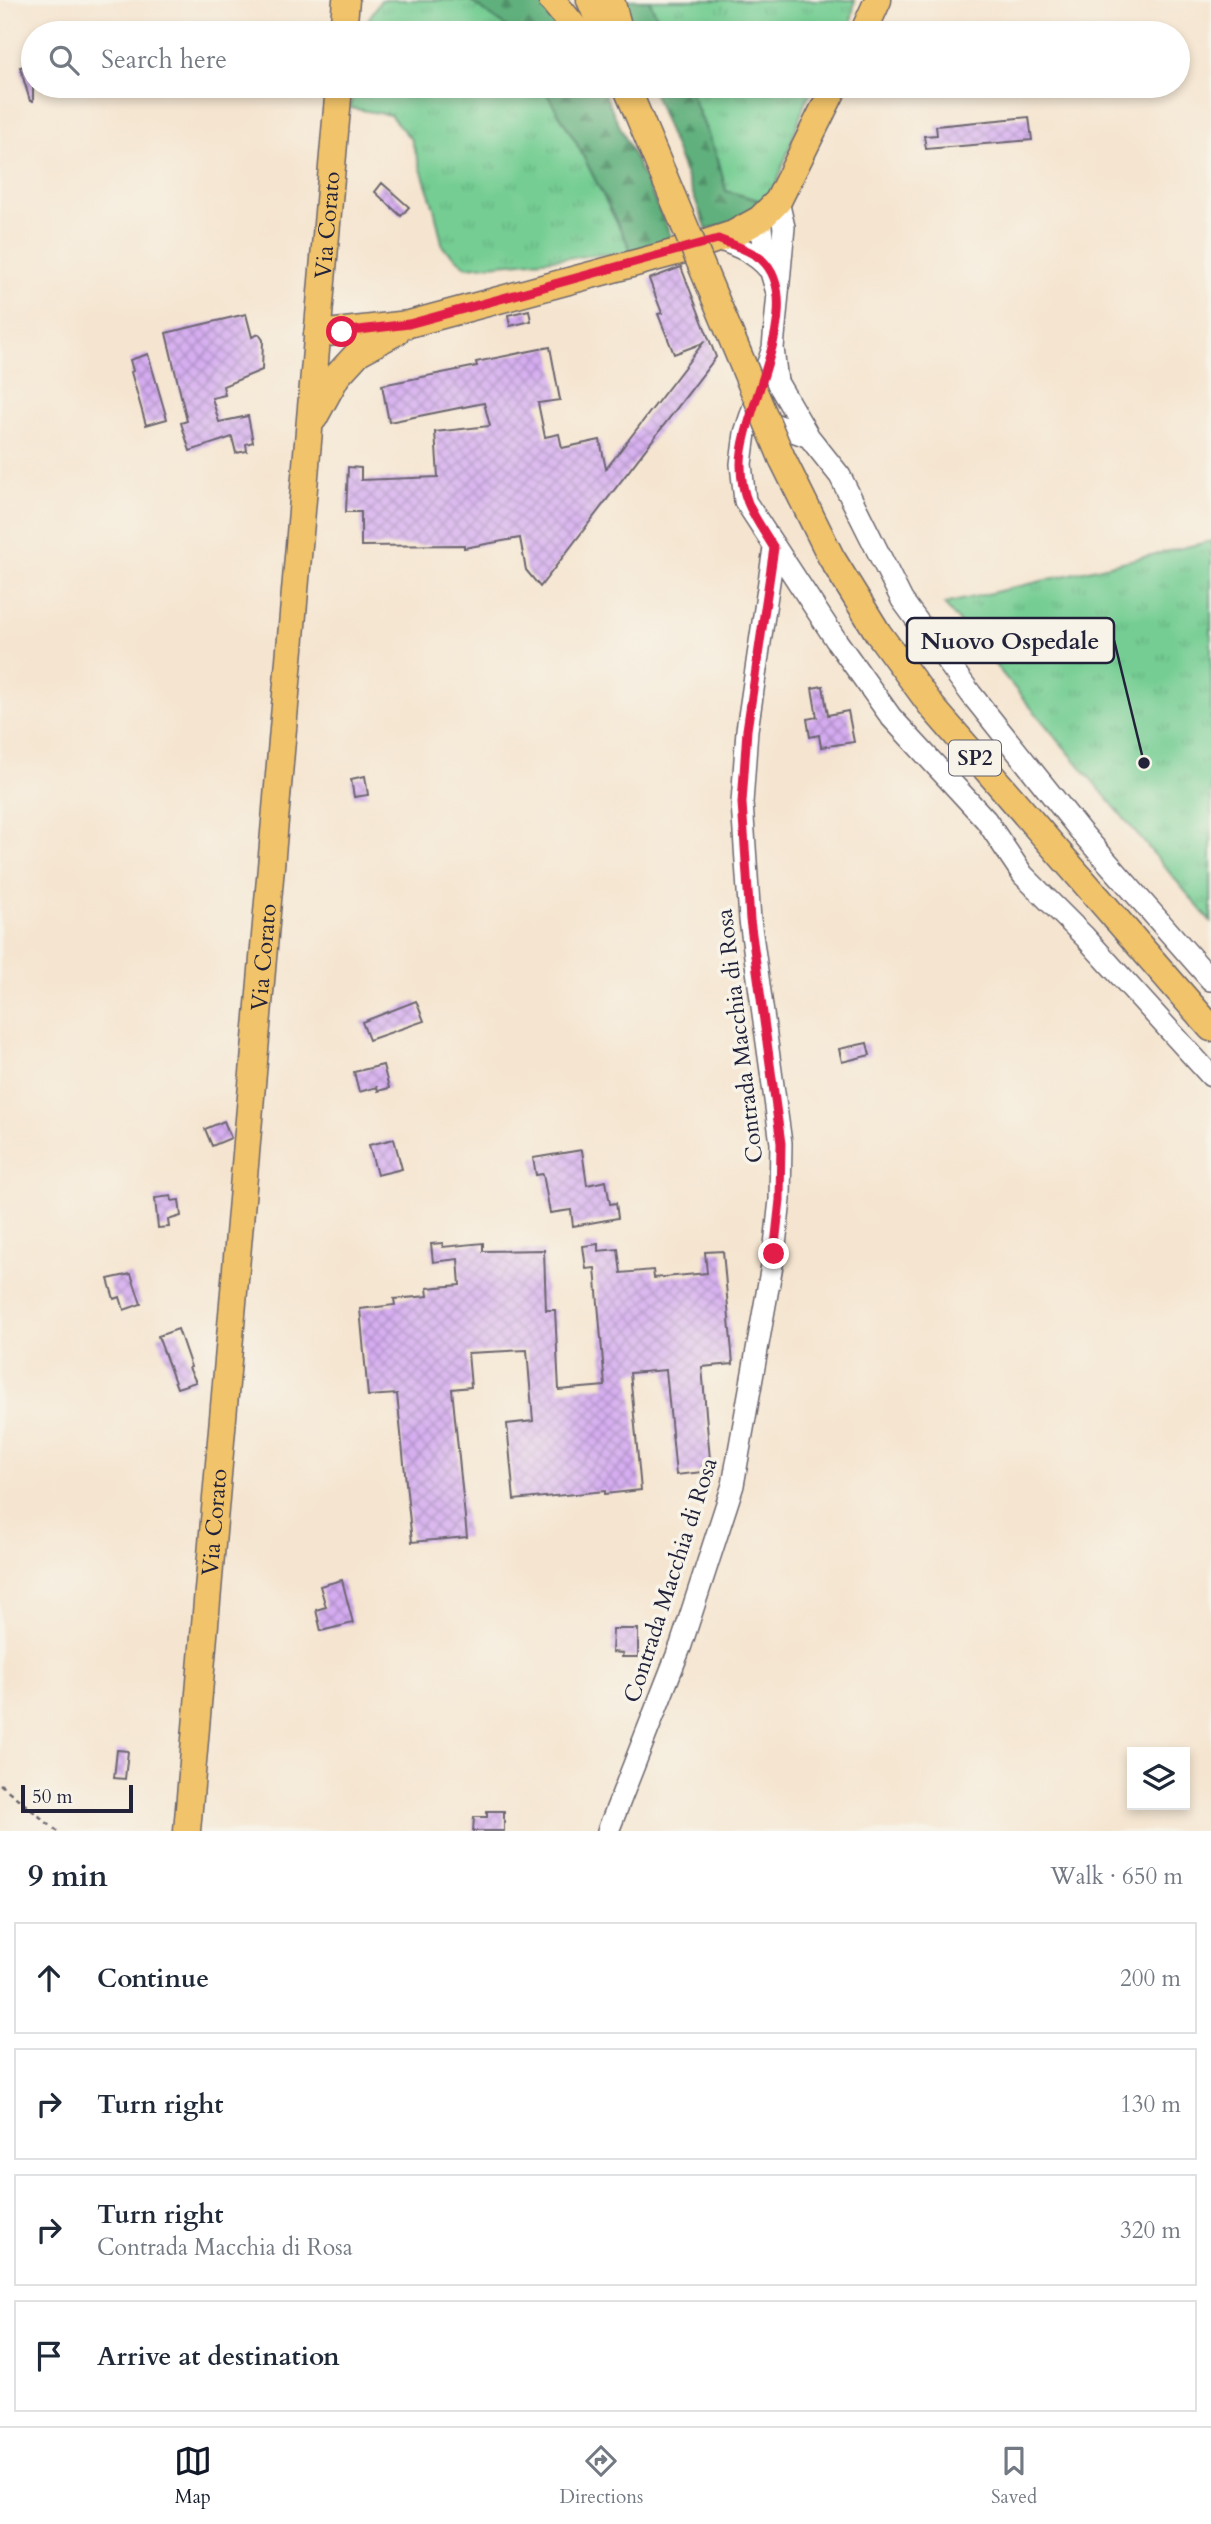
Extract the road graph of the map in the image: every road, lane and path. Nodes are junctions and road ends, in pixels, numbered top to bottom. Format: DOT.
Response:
graph roads {
  1 [pos="346,0"];
  2 [pos="552,0"];
  3 [pos="590,0"];
  4 [pos="611,0"];
  5 [pos="864,0"];
  6 [pos="878,0"];
  7 [pos="345,21"];
  8 [pos="569,21"];
  9 [pos="599,21"];
  10 [pos="617,21"];
  11 [pos="863,21"];
  12 [pos="868,21"];
  13 [pos="338,98"];
  14 [pos="629,98"];
  15 [pos="829,98"];
  16 [pos="769,210"];
  17 [pos="718,239"];
  18 [pos="768,268"];
  19 [pos="778,295"];
  20 [pos="409,324"];
  21 [pos="317,334"];
  22 [pos="773,348"];
  23 [pos="359,352"];
  24 [pos="309,426"];
  25 [pos="745,433"];
  26 [pos="808,437"];
  27 [pos="774,548"];
  28 [pos="1211,980"];
  29 [pos="1211,1028"];
  30 [pos="1211,1076"];
  31 [pos="0,1784"];
  32 [pos="57,1831"];
  33 [pos="187,1831"];
  34 [pos="608,1831"];
  1 -- 7 [label="main road"];
  2 -- 8 [label="main road"];
  3 -- 9 [label="main road"];
  4 -- 10 [label="main road"];
  5 -- 11 [label="main road"];
  6 -- 12 [label="main road"];
  13 -- 21 [label="main road, Via Corato"];
  14 -- 29 [label="main road, SP2, bridge"];
  15 -- 16 [label="main road"];
  16 -- 17 [label="main road"];
  16 -- 18 [label="street"];
  16 -- 19 [label="street"];
  17 -- 18 [label="street"];
  17 -- 20 [label="main road"];
  18 -- 19 [label="street"];
  19 -- 22 [label="street"];
  20 -- 21 [label="main road"];
  20 -- 23 [label="main road"];
  21 -- 23 [label="main road"];
  21 -- 24 [label="main road, Via Corato"];
  22 -- 25 [label="street"];
  22 -- 26 [label="street"];
  23 -- 24 [label="main road"];
  24 -- 33 [label="main road, Via Corato"];
  25 -- 26 [label="street"];
  25 -- 27 [label="street"];
  26 -- 28 [label="street"];
  27 -- 30 [label="street"];
  27 -- 34 [label="street, Contrada Macchia di Rosa"];
  31 -- 32 [label="path"];
}
